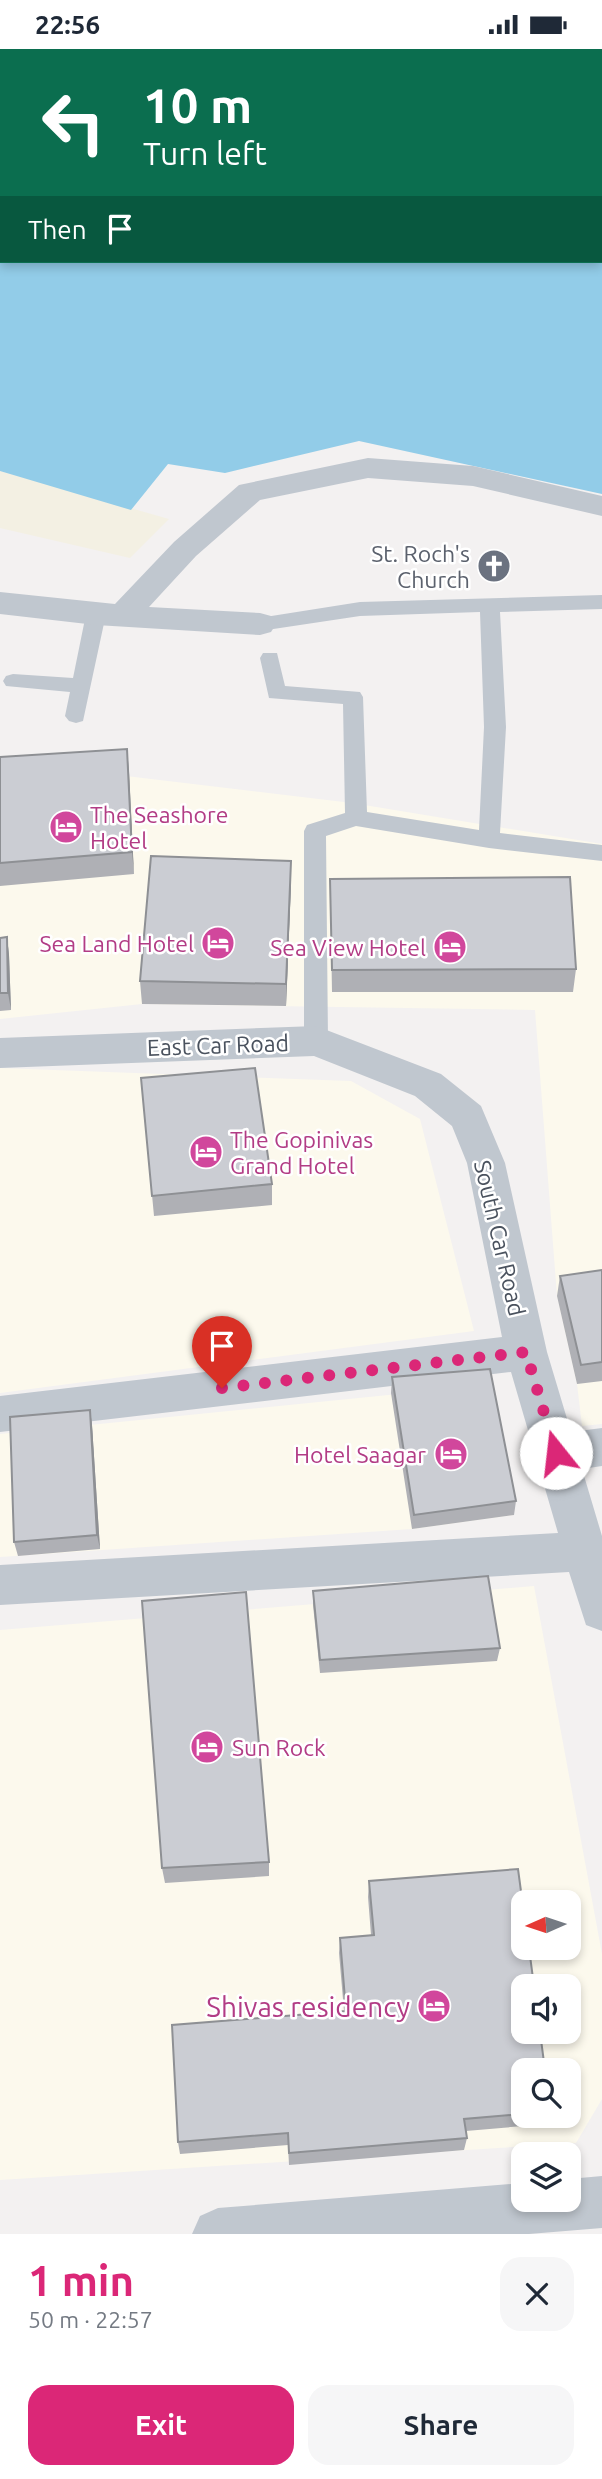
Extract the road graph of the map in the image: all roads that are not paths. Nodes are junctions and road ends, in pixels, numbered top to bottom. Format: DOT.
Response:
graph roads {
  1 [pos="602,506"];
  2 [pos="4,601"];
  3 [pos="602,602"];
  4 [pos="490,606"];
  5 [pos="109,614"];
  6 [pos="260,624"];
  7 [pos="271,658"];
  8 [pos="13,681"];
  9 [pos="81,686"];
  10 [pos="76,716"];
  11 [pos="356,818"];
  12 [pos="489,840"];
  13 [pos="602,853"];
  14 [pos="316,1041"];
  15 [pos="0,1053"];
  16 [pos="428,1086"];
  17 [pos="526,1352"];
  18 [pos="0,1414"];
  19 [pos="602,1447"];
  20 [pos="556,1453"];
  21 [pos="585,1551"];
  22 [pos="0,1585"];
  23 [pos="602,1610"];
  24 [pos="602,2202"];
  25 [pos="218,2234"];
  1 -- 5 [label="street"];
  2 -- 5 [label="street"];
  3 -- 4 [label="lane"];
  4 -- 6 [label="lane"];
  4 -- 12 [label="lane"];
  5 -- 6 [label="street"];
  5 -- 9 [label="lane"];
  7 -- 11 [label="lane"];
  8 -- 9 [label="lane"];
  9 -- 10 [label="lane"];
  11 -- 12 [label="lane"];
  11 -- 14 [label="lane"];
  12 -- 13 [label="lane"];
  14 -- 15 [label="street, East Car Road"];
  14 -- 16 [label="street, East Car Road"];
  16 -- 17 [label="street, South Car Road"];
  17 -- 18 [label="street"];
  17 -- 20 [label="street, South Car Road"];
  19 -- 20 [label="street"];
  20 -- 21 [label="street, South Car Road"];
  21 -- 22 [label="street"];
  21 -- 23 [label="street, South Car Road"];
  24 -- 25 [label="street"];
}
